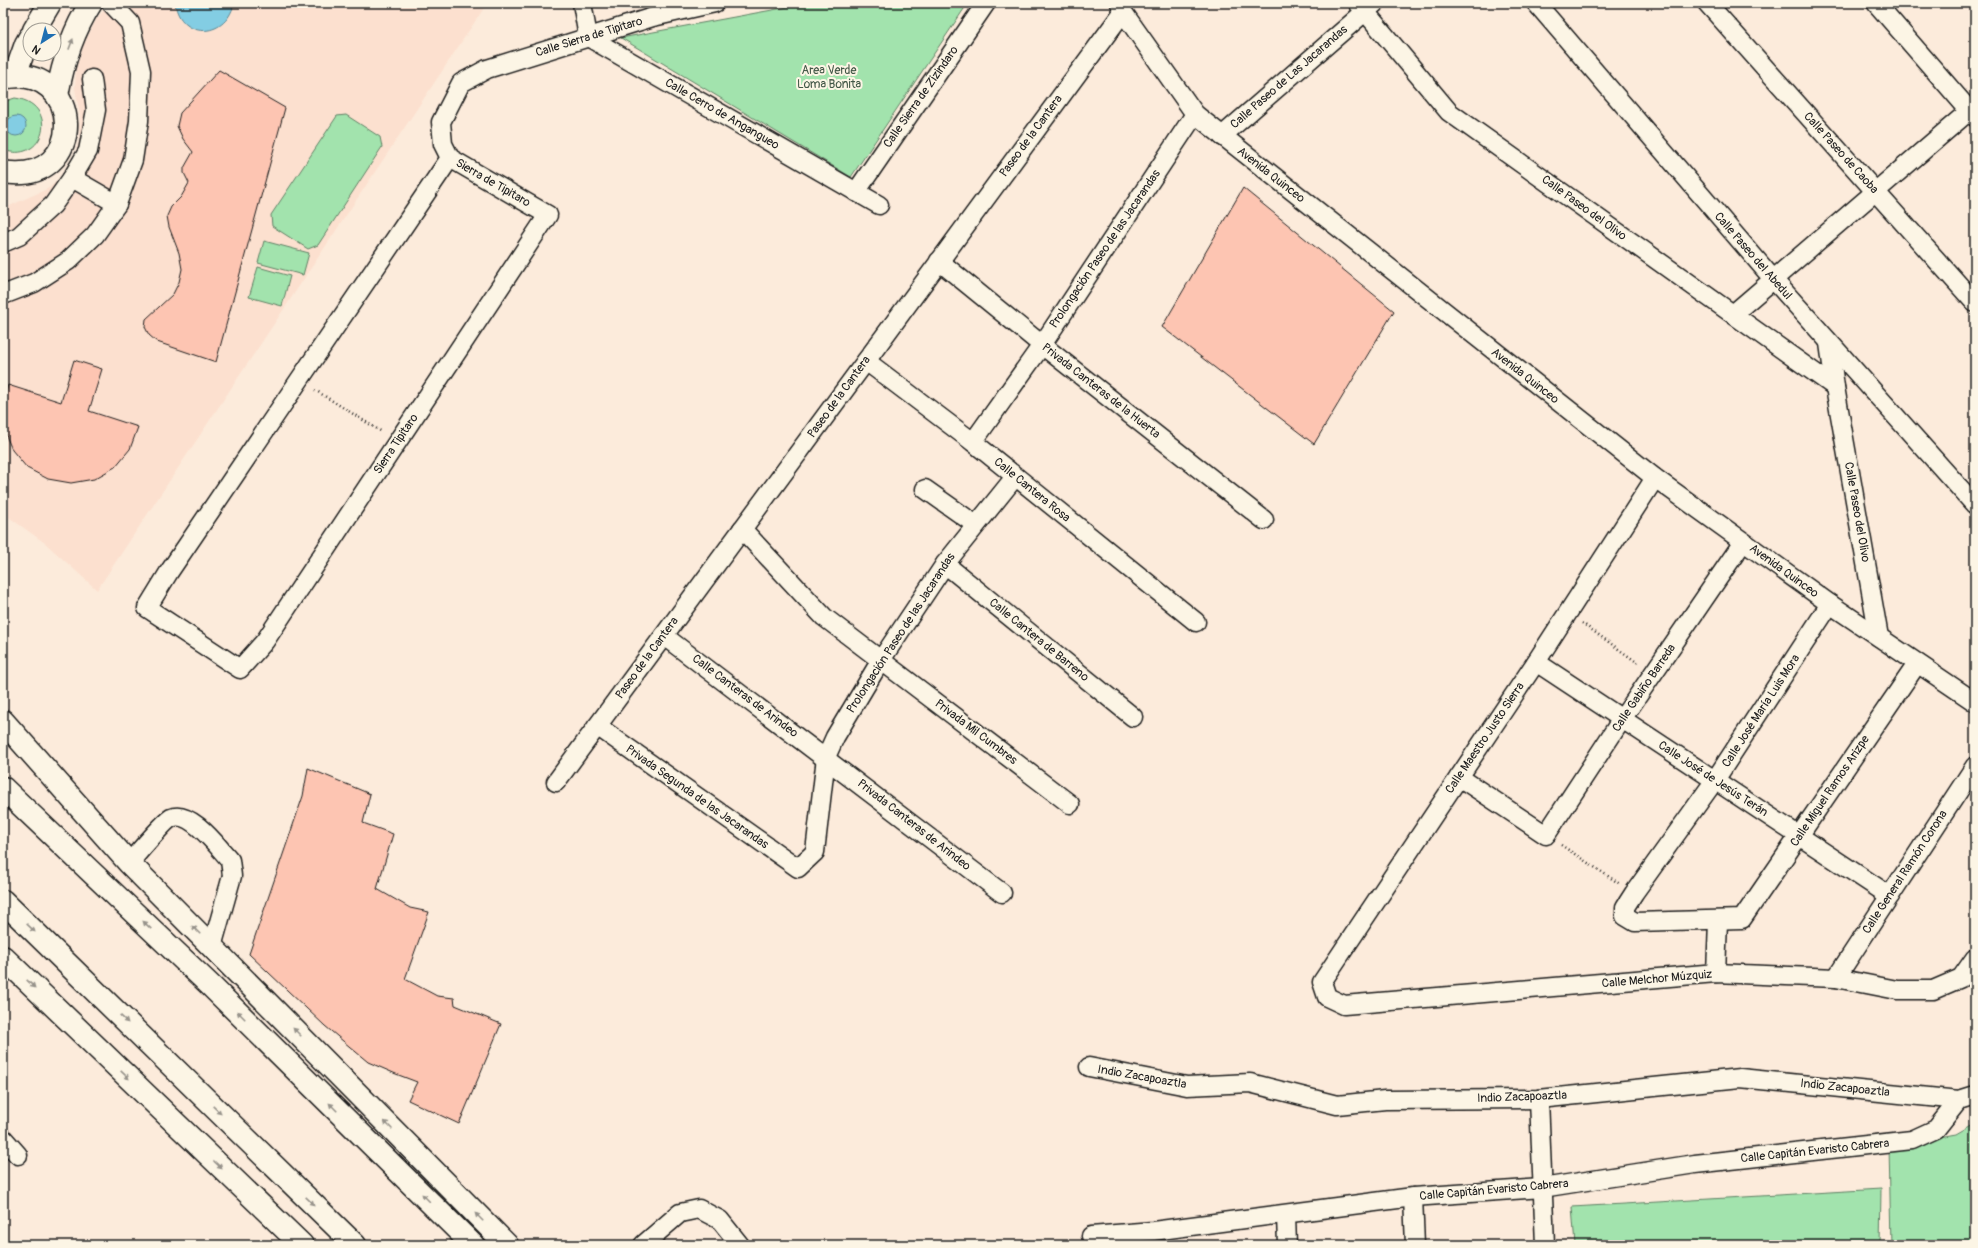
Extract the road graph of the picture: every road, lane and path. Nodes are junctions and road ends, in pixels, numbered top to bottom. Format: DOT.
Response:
graph roads {
  1 [pos="50,3"];
  2 [pos="91,3"];
  3 [pos="111,3"];
  4 [pos="582,3"];
  5 [pos="715,3"];
  6 [pos="986,3"];
  7 [pos="1536,3"];
  8 [pos="1707,3"];
  9 [pos="1876,3"];
  10 [pos="1366,6"];
  11 [pos="1121,7"];
  12 [pos="650,10"];
  13 [pos="39,22"];
  14 [pos="588,37"];
  15 [pos="22,52"];
  16 [pos="487,69"];
  17 [pos="9,76"];
  18 [pos="92,79"];
  19 [pos="57,95"];
  20 [pos="1973,112"];
  21 [pos="1195,114"];
  22 [pos="1222,136"];
  23 [pos="450,158"];
  24 [pos="8,177"];
  25 [pos="72,178"];
  26 [pos="1876,191"];
  27 [pos="856,192"];
  28 [pos="117,204"];
  29 [pos="879,205"];
  30 [pos="548,215"];
  31 [pos="3,243"];
  32 [pos="939,261"];
  33 [pos="1773,279"];
  34 [pos="3,295"];
  35 [pos="1975,303"];
  36 [pos="1732,314"];
  37 [pos="1830,343"];
  38 [pos="1042,345"];
  39 [pos="866,361"];
  40 [pos="299,380"];
  41 [pos="1835,387"];
  42 [pos="398,442"];
  43 [pos="973,442"];
  44 [pos="1015,477"];
  45 [pos="1655,478"];
  46 [pos="925,489"];
  47 [pos="1975,505"];
  48 [pos="1264,520"];
  49 [pos="976,525"];
  50 [pos="742,529"];
  51 [pos="1743,542"];
  52 [pos="945,564"];
  53 [pos="1830,604"];
  54 [pos="1568,614"];
  55 [pos="1196,622"];
  56 [pos="664,636"];
  57 [pos="1879,637"];
  58 [pos="881,660"];
  59 [pos="1536,662"];
  60 [pos="1917,664"];
  61 [pos="1653,674"];
  62 [pos="1975,702"];
  63 [pos="1133,717"];
  64 [pos="1622,719"];
  65 [pos="3,721"];
  66 [pos="597,726"];
  67 [pos="826,757"];
  68 [pos="1975,766"];
  69 [pos="1459,777"];
  70 [pos="1715,780"];
  71 [pos="556,782"];
  72 [pos="3,788"];
  73 [pos="1070,804"];
  74 [pos="1546,835"];
  75 [pos="1799,836"];
  76 [pos="129,863"];
  77 [pos="798,868"];
  78 [pos="1002,893"];
  79 [pos="1634,893"];
  80 [pos="1890,896"];
  81 [pos="3,901"];
  82 [pos="1718,921"];
  83 [pos="212,947"];
  84 [pos="3,957"];
  85 [pos="1975,958"];
  86 [pos="1716,973"];
  87 [pos="1836,978"];
  88 [pos="1327,997"];
  89 [pos="1089,1067"];
  90 [pos="1967,1097"];
  91 [pos="1539,1099"];
  92 [pos="3,1138"];
  93 [pos="18,1155"];
  94 [pos="1542,1188"];
  95 [pos="1413,1197"];
  96 [pos="1286,1215"];
  97 [pos="1091,1236"];
  98 [pos="1154,1238"];
  99 [pos="302,1245"];
  100 [pos="355,1245"];
  101 [pos="473,1245"];
  102 [pos="507,1245"];
  103 [pos="643,1245"];
  104 [pos="740,1245"];
  105 [pos="1287,1245"];
  106 [pos="1415,1245"];
  107 [pos="1545,1245"];
  1 -- 13 [label="main road"];
  19 -- 2 [label="main road, one-way"];
  3 -- 28 [label="street"];
  4 -- 14 [label="street"];
  5 -- 12 [label="street, Calle Sierra de Tipitaro"];
  6 -- 27 [label="street, Calle Sierra de Zizindaro"];
  7 -- 33 [label="street, Calle Paseo del Abedul"];
  8 -- 26 [label="street, Calle Paseo de Caoba"];
  9 -- 20 [label="street"];
  10 -- 22 [label="street, Calle Paseo de Las Jacarandas"];
  10 -- 36 [label="street, Calle Paseo del Olivo"];
  11 -- 21 [label="street, Avenida Quinceo"];
  11 -- 32 [label="street, Paseo de la Cantera"];
  12 -- 14 [label="street, Calle Sierra de Tipitaro"];
  14 -- 16 [label="street, Calle Sierra de Tipitaro"];
  14 -- 27 [label="street, Calle Cerro de Angangueo"];
  15 -- 17 [label="main road"];
  16 -- 23 [label="street, Sierra de Tipitaro"];
  17 -- 19 [label="main road"];
  18 -- 25 [label="street"];
  19 -- 24 [label="main road"];
  20 -- 26 [label="street"];
  21 -- 22 [label="street, Avenida Quinceo"];
  21 -- 38 [label="street, Prolongación Paseo de las Jacarandas"];
  22 -- 45 [label="street, Avenida Quinceo"];
  23 -- 30 [label="street, Sierra de Tipitaro"];
  23 -- 40 [label="street"];
  25 -- 28 [label="street"];
  25 -- 31 [label="street"];
  26 -- 33 [label="street"];
  26 -- 35 [label="street, Calle Paseo de Caoba"];
  27 -- 29 [label="street, Calle Cerro de Angangueo"];
  28 -- 34 [label="street"];
  30 -- 42 [label="street, Sierra Tipitaro"];
  32 -- 38 [label="street, Privada Canteras de la Huerta"];
  32 -- 39 [label="street, Paseo de la Cantera"];
  33 -- 36 [label="street"];
  33 -- 37 [label="street, Calle Paseo del Abedul"];
  36 -- 41 [label="street, Calle Paseo del Olivo"];
  37 -- 41 [label="street, Calle Paseo del Olivo"];
  37 -- 47 [label="street, Calle Paseo del Abedul"];
  38 -- 43 [label="street, Prolongación Paseo de las Jacarandas"];
  38 -- 48 [label="street, Privada Canteras de la Huerta"];
  39 -- 43 [label="street, Calle Cantera Rosa"];
  39 -- 50 [label="street, Paseo de la Cantera"];
  40 -- 42 [label="path"];
  40 -- 42 [label="street, Sierra Tipitaro"];
  41 -- 57 [label="street, Calle Paseo del Olivo"];
  43 -- 44 [label="street, Calle Cantera Rosa"];
  44 -- 49 [label="street, Prolongación Paseo de las Jacarandas"];
  44 -- 55 [label="street, Calle Cantera Rosa"];
  45 -- 51 [label="street, Avenida Quinceo"];
  45 -- 54 [label="street, Calle Maestro Justo Sierra"];
  46 -- 49 [label="street"];
  49 -- 52 [label="street, Prolongación Paseo de las Jacarandas"];
  50 -- 56 [label="street, Paseo de la Cantera"];
  50 -- 58 [label="street, Privada Mil Cumbres"];
  51 -- 53 [label="street, Avenida Quinceo"];
  51 -- 61 [label="street, Calle Gabiño Barreda"];
  52 -- 58 [label="street, Prolongación Paseo de las Jacarandas"];
  52 -- 63 [label="street, Calle Cantera de Barreno"];
  53 -- 57 [label="street, Avenida Quinceo"];
  53 -- 70 [label="street, Calle José María Luis Mora"];
  54 -- 59 [label="street, Calle Maestro Justo Sierra"];
  54 -- 61 [label="path"];
  56 -- 66 [label="street, Paseo de la Cantera"];
  56 -- 67 [label="street, Calle Canteras de Arindeo"];
  57 -- 60 [label="street, Avenida Quinceo"];
  58 -- 67 [label="street, Prolongación Paseo de las Jacarandas"];
  58 -- 73 [label="street, Privada Mil Cumbres"];
  59 -- 64 [label="street, Calle José de Jesús Terán"];
  59 -- 69 [label="street, Calle Maestro Justo Sierra"];
  60 -- 62 [label="street, Avenida Quinceo"];
  60 -- 75 [label="street, Calle Miguel Ramos Arizpe"];
  61 -- 64 [label="street, Calle Gabiño Barreda"];
  64 -- 70 [label="street, Calle José de Jesús Terán"];
  64 -- 74 [label="street, Calle Gabiño Barreda"];
  65 -- 76 [label="main road"];
  66 -- 71 [label="street, Paseo de la Cantera"];
  66 -- 77 [label="street, Privada Segunda de las Jacarandas"];
  67 -- 77 [label="street, Prolongación Paseo de las Jacarandas"];
  67 -- 78 [label="street, Privada Canteras de Arindeo"];
  68 -- 80 [label="street, Calle General Ramón Corona"];
  69 -- 74 [label="street"];
  69 -- 88 [label="street, Calle Maestro Justo Sierra"];
  70 -- 75 [label="street, Calle José de Jesús Terán"];
  70 -- 79 [label="street, Calle José María Luis Mora"];
  101 -- 72 [label="main road, one-way"];
  74 -- 79 [label="path"];
  75 -- 80 [label="street, Calle José de Jesús Terán"];
  75 -- 82 [label="street, Calle Miguel Ramos Arizpe"];
  83 -- 76 [label="main road, one-way"];
  76 -- 83 [label="street"];
  79 -- 82 [label="street, Calle José María Luis Mora"];
  80 -- 87 [label="street, Calle General Ramón Corona"];
  81 -- 100 [label="main road, one-way"];
  82 -- 86 [label="street"];
  102 -- 83 [label="main road, one-way"];
  84 -- 99 [label="main road, one-way"];
  85 -- 87 [label="street, Calle Melchor Múzquiz"];
  86 -- 87 [label="street, Calle Melchor Múzquiz"];
  86 -- 88 [label="street, Calle Melchor Múzquiz"];
  89 -- 91 [label="street, Indio Zacapoaztla"];
  90 -- 91 [label="street, Indio Zacapoaztla"];
  90 -- 94 [label="street, Calle Capitán Evaristo Cabrera"];
  91 -- 94 [label="street"];
  92 -- 93 [label="street"];
  94 -- 95 [label="street, Calle Capitán Evaristo Cabrera"];
  94 -- 107 [label="street"];
  95 -- 96 [label="street, Calle Capitán Evaristo Cabrera"];
  95 -- 106 [label="street"];
  96 -- 98 [label="street, Calle Capitán Evaristo Cabrera"];
  96 -- 105 [label="street"];
  97 -- 98 [label="street, Calle Capitán Evaristo Cabrera"];
  103 -- 104 [label="street"];
}
